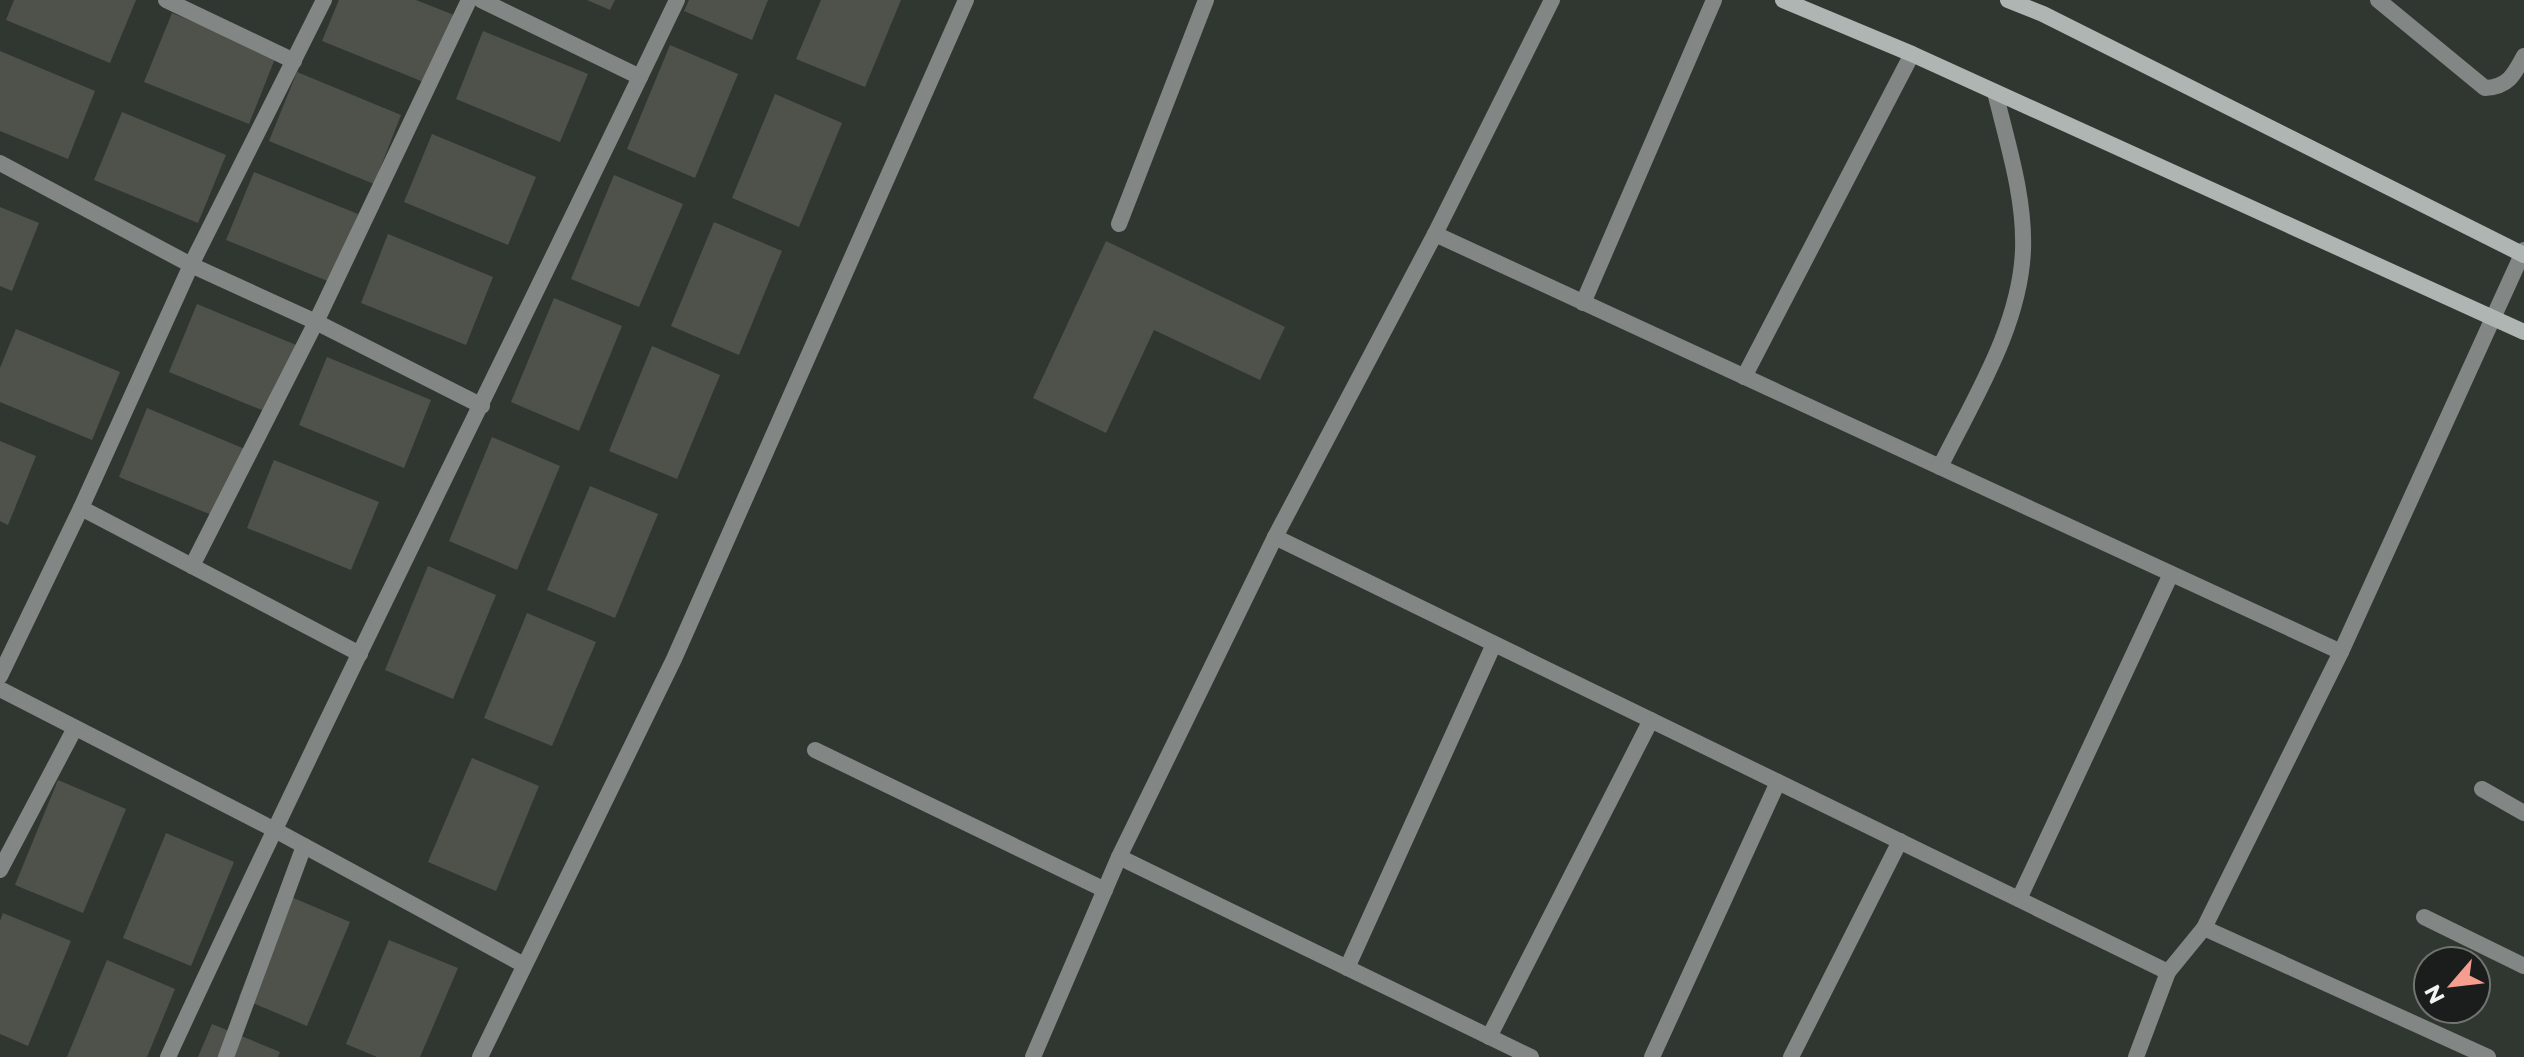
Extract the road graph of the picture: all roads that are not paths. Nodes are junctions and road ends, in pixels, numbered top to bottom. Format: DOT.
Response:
graph roads {
  1 [pos="166,0"];
  2 [pos="324,0"];
  3 [pos="469,0"];
  4 [pos="481,0"];
  5 [pos="677,0"];
  6 [pos="966,0"];
  7 [pos="1206,0"];
  8 [pos="1552,0"];
  9 [pos="1714,0"];
  10 [pos="1783,0"];
  11 [pos="2008,0"];
  12 [pos="2378,0"];
  13 [pos="2046,7"];
  14 [pos="1912,54"];
  15 [pos="2524,56"];
  16 [pos="294,61"];
  17 [pos="640,77"];
  18 [pos="1995,92"];
  19 [pos="0,163"];
  20 [pos="1119,224"];
  21 [pos="1435,234"];
  22 [pos="2523,253"];
  23 [pos="191,265"];
  24 [pos="1583,303"];
  25 [pos="2494,317"];
  26 [pos="316,322"];
  27 [pos="2524,332"];
  28 [pos="1744,377"];
  29 [pos="482,406"];
  30 [pos="1940,467"];
  31 [pos="81,508"];
  32 [pos="1275,537"];
  33 [pos="192,566"];
  34 [pos="2171,574"];
  35 [pos="1494,644"];
  36 [pos="2341,652"];
  37 [pos="360,654"];
  38 [pos="0,676"];
  39 [pos="0,689"];
  40 [pos="1651,720"];
  41 [pos="75,728"];
  42 [pos="815,750"];
  43 [pos="1778,782"];
  44 [pos="2482,789"];
  45 [pos="2524,813"];
  46 [pos="273,829"];
  47 [pos="1900,841"];
  48 [pos="304,846"];
  49 [pos="1119,857"];
  50 [pos="0,870"];
  51 [pos="1105,890"];
  52 [pos="2019,899"];
  53 [pos="2424,917"];
  54 [pos="2204,928"];
  55 [pos="524,965"];
  56 [pos="2524,966"];
  57 [pos="1347,968"];
  58 [pos="2168,972"];
  59 [pos="1489,1037"];
  60 [pos="168,1057"];
  61 [pos="226,1057"];
  62 [pos="480,1057"];
  63 [pos="1033,1057"];
  64 [pos="1531,1057"];
  65 [pos="1652,1057"];
  66 [pos="1791,1057"];
  67 [pos="2136,1057"];
  68 [pos="2488,1057"];
  1 -- 16 [label="street"];
  2 -- 16 [label="street"];
  3 -- 26 [label="street"];
  4 -- 17 [label="street"];
  5 -- 17 [label="street"];
  6 -- 55 [label="street"];
  7 -- 20 [label="street"];
  8 -- 21 [label="street"];
  9 -- 24 [label="street"];
  10 -- 14 [label="street"];
  11 -- 13 [label="street"];
  12 -- 15 [label="street"];
  13 -- 22 [label="street"];
  14 -- 18 [label="street"];
  14 -- 28 [label="street"];
  16 -- 23 [label="street"];
  17 -- 29 [label="street"];
  18 -- 25 [label="street"];
  18 -- 30 [label="street"];
  19 -- 23 [label="street"];
  21 -- 24 [label="street"];
  21 -- 32 [label="street"];
  22 -- 25 [label="street"];
  23 -- 26 [label="street"];
  23 -- 31 [label="street"];
  24 -- 28 [label="street"];
  25 -- 27 [label="street"];
  25 -- 36 [label="street"];
  26 -- 29 [label="street"];
  26 -- 33 [label="street"];
  28 -- 30 [label="street"];
  29 -- 37 [label="street"];
  30 -- 34 [label="street"];
  31 -- 33 [label="street"];
  31 -- 38 [label="street"];
  32 -- 35 [label="street"];
  32 -- 49 [label="street"];
  33 -- 37 [label="street"];
  34 -- 36 [label="street"];
  34 -- 52 [label="street"];
  35 -- 40 [label="street"];
  35 -- 57 [label="street"];
  36 -- 54 [label="street"];
  37 -- 46 [label="street"];
  39 -- 41 [label="street"];
  40 -- 43 [label="street"];
  40 -- 59 [label="street"];
  41 -- 46 [label="street"];
  41 -- 50 [label="street"];
  42 -- 51 [label="street"];
  43 -- 47 [label="street"];
  43 -- 65 [label="street"];
  44 -- 45 [label="street"];
  46 -- 48 [label="street"];
  46 -- 60 [label="street"];
  47 -- 52 [label="street"];
  47 -- 66 [label="street"];
  48 -- 55 [label="street"];
  48 -- 61 [label="street"];
  49 -- 51 [label="street"];
  49 -- 57 [label="street"];
  51 -- 63 [label="street"];
  52 -- 58 [label="street"];
  53 -- 56 [label="street"];
  54 -- 58 [label="street"];
  54 -- 68 [label="street"];
  55 -- 62 [label="street"];
  57 -- 59 [label="street"];
  58 -- 67 [label="street"];
  59 -- 64 [label="street"];
}
